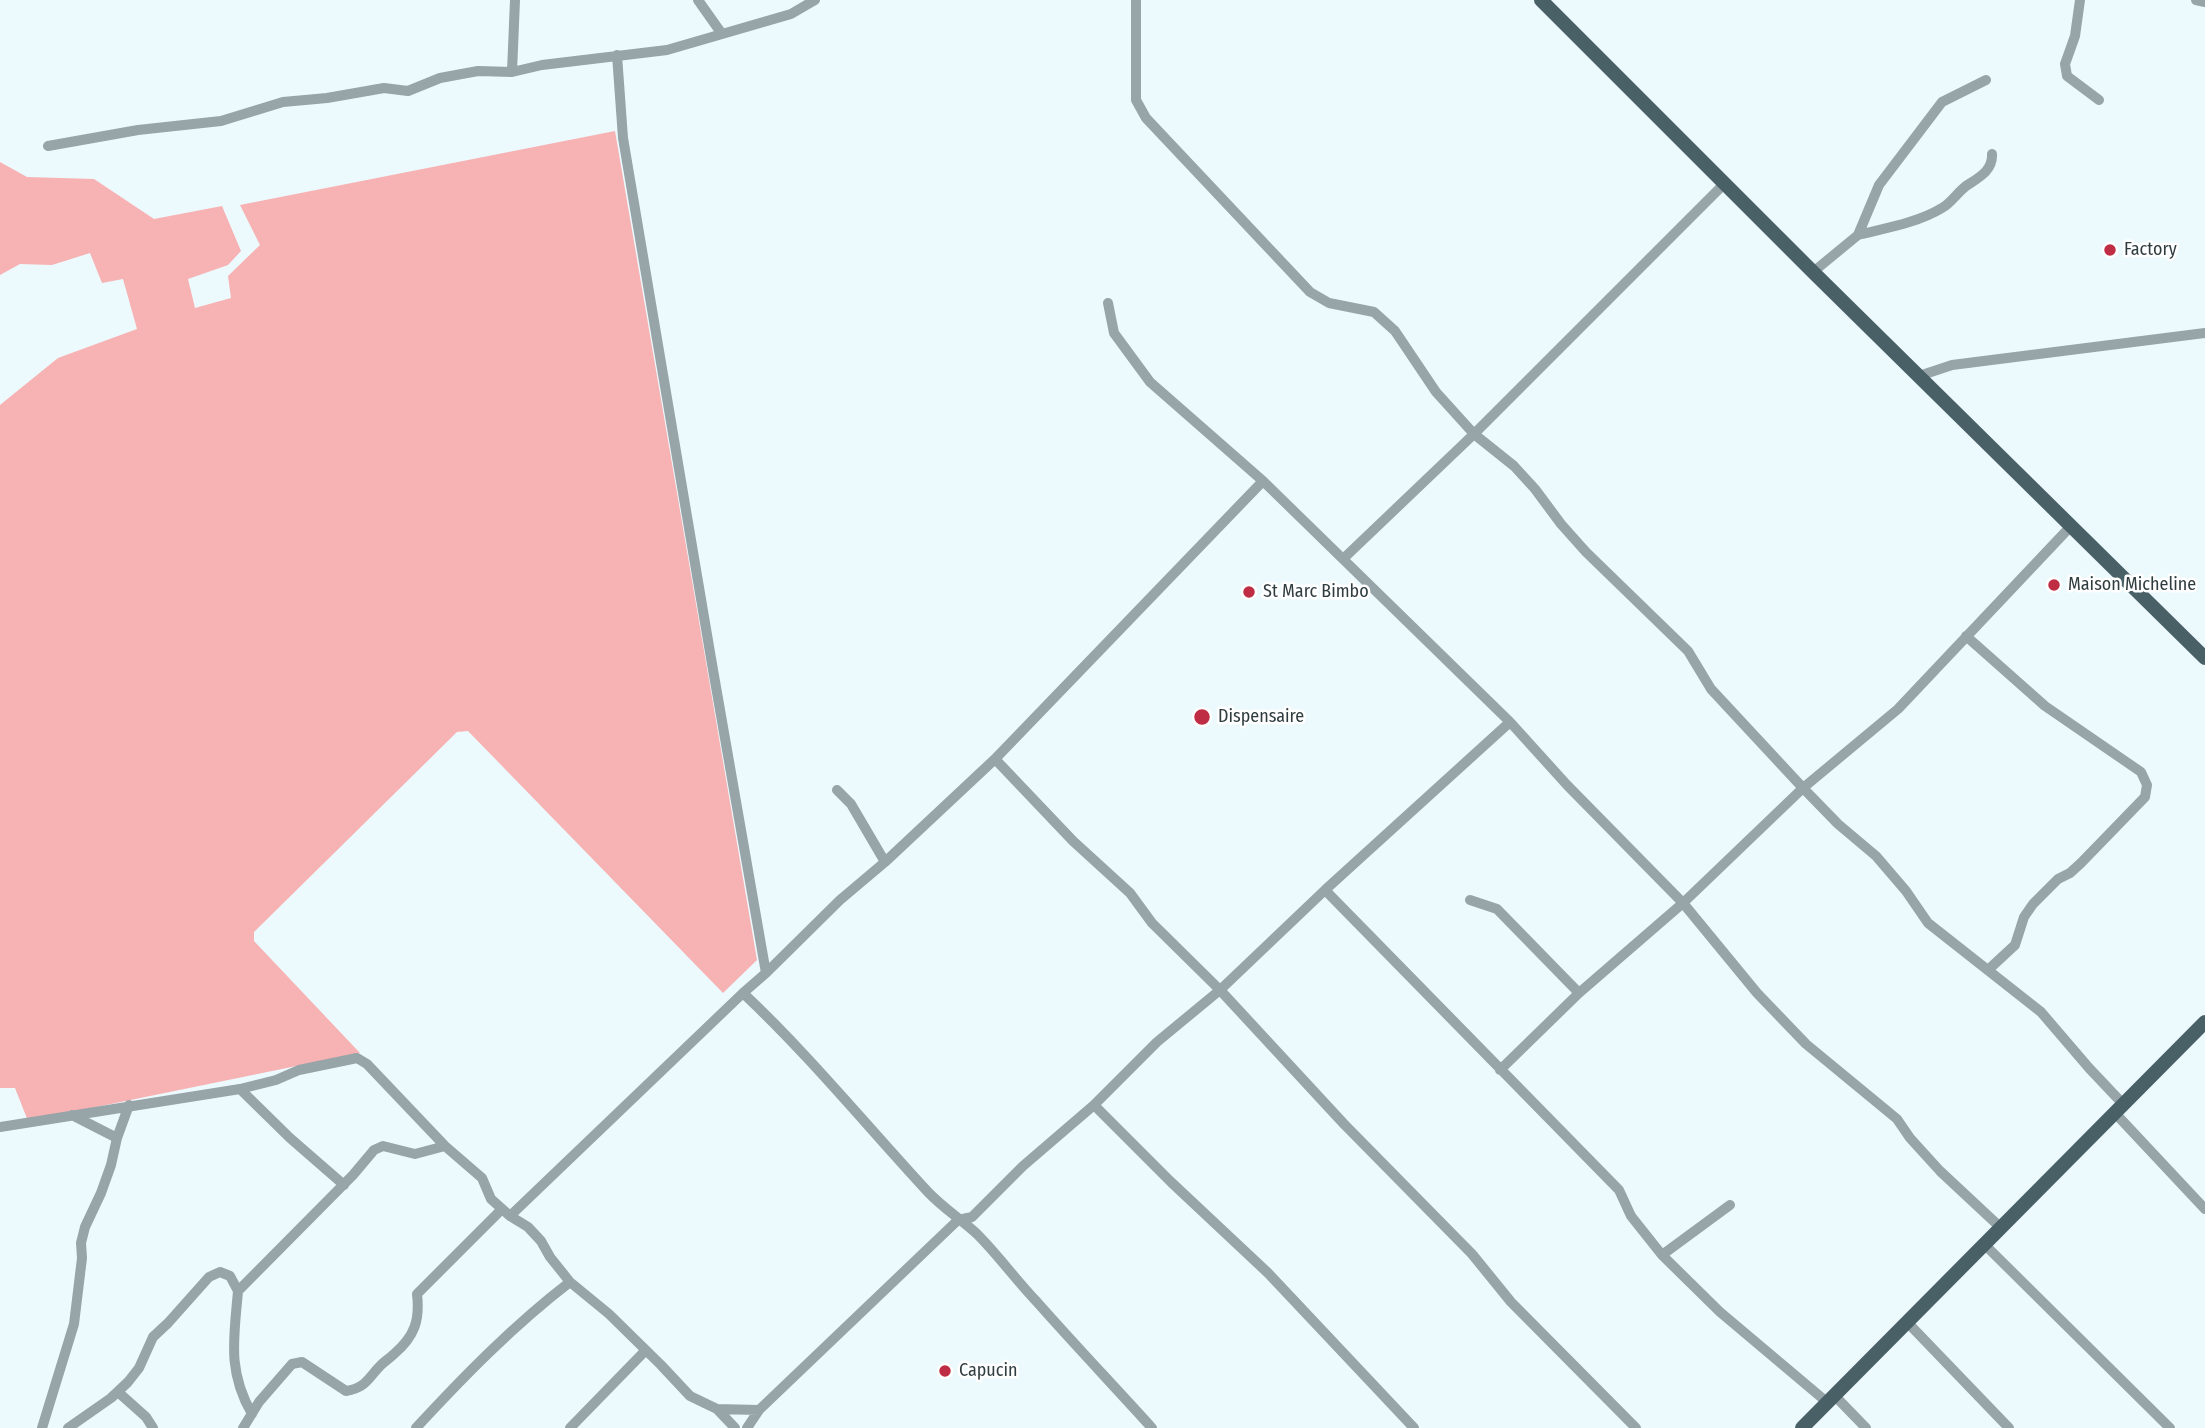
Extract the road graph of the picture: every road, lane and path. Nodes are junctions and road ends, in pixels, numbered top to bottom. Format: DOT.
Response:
graph roads {
  1 [pos="515,0"];
  2 [pos="698,0"];
  3 [pos="814,0"];
  4 [pos="1136,0"];
  5 [pos="1541,0"];
  6 [pos="2080,0"];
  7 [pos="2196,0"];
  8 [pos="2205,2"];
  9 [pos="722,34"];
  10 [pos="617,55"];
  11 [pos="512,72"];
  12 [pos="1986,80"];
  13 [pos="2099,100"];
  14 [pos="623,138"];
  15 [pos="48,146"];
  16 [pos="1992,154"];
  17 [pos="620,156"];
  18 [pos="1725,183"];
  19 [pos="1858,235"];
  20 [pos="1813,272"];
  21 [pos="1108,303"];
  22 [pos="2205,333"];
  23 [pos="1919,376"];
  24 [pos="1474,433"];
  25 [pos="1263,481"];
  26 [pos="2071,526"];
  27 [pos="1343,559"];
  28 [pos="1966,636"];
  29 [pos="2205,658"];
  30 [pos="1510,722"];
  31 [pos="995,759"];
  32 [pos="1803,788"];
  33 [pos="836,790"];
  34 [pos="885,862"];
  35 [pos="1325,890"];
  36 [pos="1470,900"];
  37 [pos="1683,903"];
  38 [pos="1988,970"];
  39 [pos="766,973"];
  40 [pos="1220,989"];
  41 [pos="743,993"];
  42 [pos="1578,993"];
  43 [pos="2205,1022"];
  44 [pos="1500,1070"];
  45 [pos="240,1089"];
  46 [pos="129,1105"];
  47 [pos="1094,1105"];
  48 [pos="2119,1108"];
  49 [pos="72,1115"];
  50 [pos="0,1127"];
  51 [pos="117,1138"];
  52 [pos="444,1146"];
  53 [pos="344,1185"];
  54 [pos="1730,1205"];
  55 [pos="2205,1209"];
  56 [pos="506,1212"];
  57 [pos="958,1220"];
  58 [pos="2000,1227"];
  59 [pos="1984,1244"];
  60 [pos="1662,1255"];
  61 [pos="570,1282"];
  62 [pos="239,1291"];
  63 [pos="1908,1323"];
  64 [pos="645,1351"];
  65 [pos="118,1392"];
  66 [pos="1831,1399"];
  67 [pos="717,1409"];
  68 [pos="760,1410"];
  69 [pos="252,1414"];
  70 [pos="42,1428"];
  71 [pos="68,1428"];
  72 [pos="153,1428"];
  73 [pos="243,1428"];
  74 [pos="416,1428"];
  75 [pos="570,1428"];
  76 [pos="735,1428"];
  77 [pos="747,1428"];
  78 [pos="1152,1428"];
  79 [pos="1414,1428"];
  80 [pos="1636,1428"];
  81 [pos="1802,1428"];
  82 [pos="1866,1428"];
  83 [pos="2009,1428"];
  84 [pos="2170,1428"];
  1 -- 11 [label="street"];
  2 -- 9 [label="street"];
  3 -- 9 [label="street"];
  4 -- 24 [label="street"];
  5 -- 18 [label="main road"];
  6 -- 13 [label="street"];
  7 -- 8 [label="street"];
  9 -- 10 [label="street"];
  10 -- 11 [label="street"];
  10 -- 14 [label="street"];
  11 -- 15 [label="street"];
  12 -- 19 [label="street"];
  14 -- 17 [label="street"];
  14 -- 39 [label="street"];
  16 -- 19 [label="street"];
  18 -- 20 [label="main road"];
  18 -- 24 [label="street"];
  19 -- 20 [label="street"];
  20 -- 23 [label="main road"];
  21 -- 25 [label="street"];
  22 -- 23 [label="street"];
  23 -- 26 [label="main road"];
  24 -- 27 [label="street"];
  24 -- 32 [label="street"];
  25 -- 27 [label="street"];
  25 -- 31 [label="street"];
  26 -- 28 [label="street"];
  26 -- 29 [label="main road"];
  27 -- 30 [label="street"];
  28 -- 32 [label="street"];
  28 -- 38 [label="street"];
  30 -- 35 [label="street"];
  30 -- 37 [label="street"];
  31 -- 34 [label="street"];
  31 -- 40 [label="street"];
  32 -- 37 [label="street"];
  32 -- 38 [label="street"];
  33 -- 34 [label="street"];
  34 -- 39 [label="street"];
  35 -- 40 [label="street"];
  35 -- 44 [label="street"];
  36 -- 42 [label="street"];
  37 -- 42 [label="street"];
  37 -- 58 [label="street"];
  38 -- 48 [label="street"];
  39 -- 41 [label="street"];
  40 -- 47 [label="street"];
  40 -- 80 [label="street"];
  41 -- 56 [label="street"];
  41 -- 57 [label="street"];
  42 -- 44 [label="street"];
  43 -- 48 [label="main road"];
  44 -- 60 [label="street"];
  45 -- 46 [label="street"];
  45 -- 52 [label="street"];
  45 -- 53 [label="street"];
  46 -- 49 [label="street"];
  46 -- 51 [label="street"];
  47 -- 57 [label="street"];
  47 -- 79 [label="street"];
  48 -- 55 [label="street"];
  48 -- 58 [label="main road"];
  49 -- 50 [label="street"];
  49 -- 51 [label="street"];
  51 -- 70 [label="street"];
  52 -- 53 [label="street"];
  52 -- 56 [label="street"];
  53 -- 62 [label="street"];
  54 -- 60 [label="street"];
  56 -- 61 [label="street"];
  56 -- 69 [label="street"];
  57 -- 68 [label="street"];
  57 -- 78 [label="street"];
  58 -- 59 [label="main road"];
  59 -- 63 [label="main road"];
  59 -- 84 [label="street"];
  60 -- 66 [label="street"];
  61 -- 64 [label="street"];
  61 -- 74 [label="street"];
  62 -- 65 [label="street"];
  62 -- 69 [label="street"];
  63 -- 66 [label="main road"];
  63 -- 83 [label="street"];
  64 -- 67 [label="street"];
  64 -- 75 [label="street"];
  65 -- 71 [label="street"];
  65 -- 72 [label="street"];
  66 -- 81 [label="main road"];
  66 -- 82 [label="street"];
  67 -- 68 [label="street"];
  67 -- 76 [label="street"];
  68 -- 77 [label="street"];
  69 -- 73 [label="street"];
}
